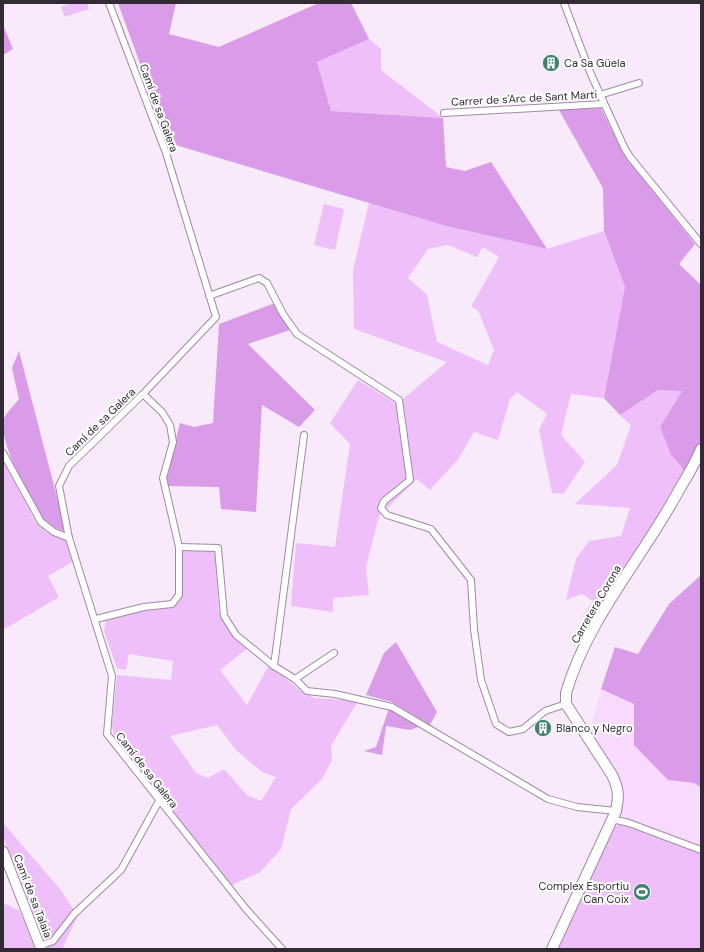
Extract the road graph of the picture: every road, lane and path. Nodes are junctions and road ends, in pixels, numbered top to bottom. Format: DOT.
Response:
graph roads {
  1 [pos="110,3"];
  2 [pos="564,3"];
  3 [pos="639,83"];
  4 [pos="600,95"];
  5 [pos="604,104"];
  6 [pos="444,112"];
  7 [pos="701,244"];
  8 [pos="209,296"];
  9 [pos="143,394"];
  10 [pos="304,435"];
  11 [pos="701,449"];
  12 [pos="3,453"];
  13 [pos="69,538"];
  14 [pos="179,547"];
  15 [pos="96,619"];
  16 [pos="334,653"];
  17 [pos="274,666"];
  18 [pos="295,679"];
  19 [pos="566,704"];
  20 [pos="159,801"];
  21 [pos="614,815"];
  22 [pos="701,850"];
  23 [pos="3,851"];
  24 [pos="40,948"];
  25 [pos="282,949"];
  26 [pos="552,949"];
  1 -- 8 [label="street, Camí de sa Galera"];
  2 -- 4 [label="street"];
  3 -- 4 [label="street"];
  4 -- 5 [label="street"];
  5 -- 6 [label="street, Carrer de s'Arc de Sant Marti"];
  5 -- 7 [label="street"];
  8 -- 9 [label="street, Camí de sa Galera"];
  8 -- 19 [label="street"];
  9 -- 13 [label="street, Camí de sa Galera"];
  9 -- 14 [label="street"];
  10 -- 17 [label="street"];
  11 -- 19 [label="main road, Carretera Corona"];
  12 -- 13 [label="street"];
  13 -- 15 [label="street, Camí de sa Galera"];
  14 -- 15 [label="street"];
  14 -- 17 [label="street"];
  15 -- 20 [label="street, Camí de sa Galera"];
  16 -- 18 [label="street"];
  17 -- 18 [label="street"];
  18 -- 21 [label="street"];
  19 -- 21 [label="main road"];
  20 -- 24 [label="street"];
  20 -- 25 [label="street, Camí de sa Galera"];
  21 -- 22 [label="street"];
  21 -- 26 [label="main road"];
  23 -- 24 [label="street, Camí de sa Talaia"];
}
